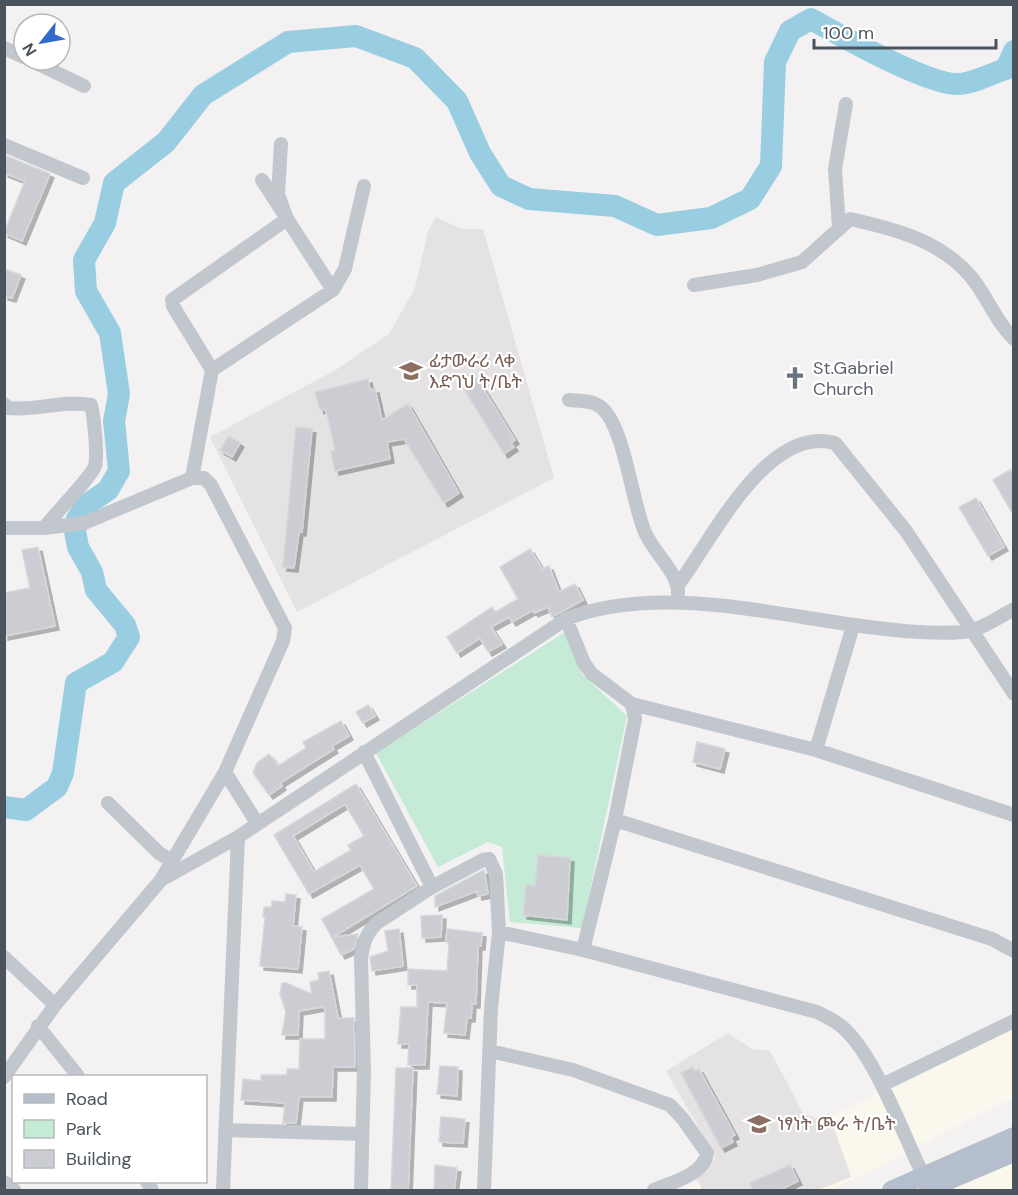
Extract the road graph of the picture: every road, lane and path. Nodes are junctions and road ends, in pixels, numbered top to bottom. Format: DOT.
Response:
graph roads {
  1 [pos="55,72"];
  2 [pos="84,86"];
  3 [pos="846,104"];
  4 [pos="281,144"];
  5 [pos="4,145"];
  6 [pos="83,178"];
  7 [pos="262,180"];
  8 [pos="364,186"];
  9 [pos="287,219"];
  10 [pos="839,227"];
  11 [pos="694,285"];
  12 [pos="333,290"];
  13 [pos="1014,339"];
  14 [pos="212,370"];
  15 [pos="569,400"];
  16 [pos="4,404"];
  17 [pos="192,478"];
  18 [pos="4,528"];
  19 [pos="44,528"];
  20 [pos="678,585"];
  21 [pos="677,601"];
  22 [pos="1014,609"];
  23 [pos="566,619"];
  24 [pos="853,626"];
  25 [pos="972,630"];
  26 [pos="1014,694"];
  27 [pos="632,704"];
  28 [pos="816,750"];
  29 [pos="364,752"];
  30 [pos="225,772"];
  31 [pos="108,803"];
  32 [pos="1014,815"];
  33 [pos="615,820"];
  34 [pos="257,823"];
  35 [pos="238,837"];
  36 [pos="172,861"];
  37 [pos="161,880"];
  38 [pos="432,887"];
  39 [pos="499,932"];
  40 [pos="583,950"];
  41 [pos="1014,951"];
  42 [pos="4,957"];
  43 [pos="55,1005"];
  44 [pos="1014,1021"];
  45 [pos="38,1026"];
  46 [pos="490,1051"];
  47 [pos="9,1057"];
  48 [pos="76,1075"];
  49 [pos="4,1077"];
  50 [pos="882,1084"];
  51 [pos="225,1130"];
  52 [pos="361,1134"];
  53 [pos="1013,1142"];
  54 [pos="4,1182"];
  55 [pos="922,1185"];
  56 [pos="14,1191"];
  57 [pos="223,1191"];
  58 [pos="361,1191"];
  59 [pos="484,1191"];
  60 [pos="654,1191"];
  61 [pos="891,1191"];
  1 -- 2 [label="street"];
  3 -- 10 [label="street"];
  4 -- 9 [label="street"];
  5 -- 6 [label="street"];
  7 -- 9 [label="street"];
  8 -- 12 [label="street"];
  9 -- 12 [label="street"];
  9 -- 14 [label="street"];
  10 -- 11 [label="street"];
  10 -- 13 [label="street"];
  12 -- 14 [label="street"];
  14 -- 17 [label="street"];
  15 -- 20 [label="street"];
  16 -- 19 [label="street"];
  17 -- 19 [label="street"];
  17 -- 30 [label="street"];
  18 -- 19 [label="street"];
  20 -- 21 [label="street"];
  20 -- 25 [label="street"];
  21 -- 23 [label="street"];
  21 -- 24 [label="street"];
  22 -- 25 [label="street"];
  23 -- 27 [label="street"];
  23 -- 29 [label="street"];
  24 -- 25 [label="street"];
  24 -- 28 [label="street"];
  25 -- 26 [label="street"];
  27 -- 28 [label="street"];
  27 -- 33 [label="street"];
  28 -- 32 [label="street"];
  29 -- 34 [label="street"];
  29 -- 38 [label="street"];
  30 -- 34 [label="street"];
  30 -- 36 [label="street"];
  31 -- 36 [label="street"];
  33 -- 40 [label="street"];
  33 -- 41 [label="street"];
  34 -- 35 [label="street"];
  35 -- 37 [label="street"];
  35 -- 51 [label="street"];
  36 -- 37 [label="street"];
  37 -- 43 [label="street"];
  38 -- 39 [label="street"];
  38 -- 52 [label="street"];
  39 -- 40 [label="street"];
  39 -- 46 [label="street"];
  40 -- 50 [label="street"];
  42 -- 43 [label="street"];
  43 -- 45 [label="street"];
  44 -- 50 [label="street"];
  45 -- 47 [label="street"];
  45 -- 48 [label="street"];
  46 -- 59 [label="street"];
  46 -- 60 [label="street"];
  47 -- 49 [label="street"];
  50 -- 55 [label="street"];
  51 -- 52 [label="street"];
  51 -- 57 [label="street"];
  52 -- 58 [label="street"];
  53 -- 55 [label="main road"];
  54 -- 56 [label="street"];
  55 -- 61 [label="main road"];
}
